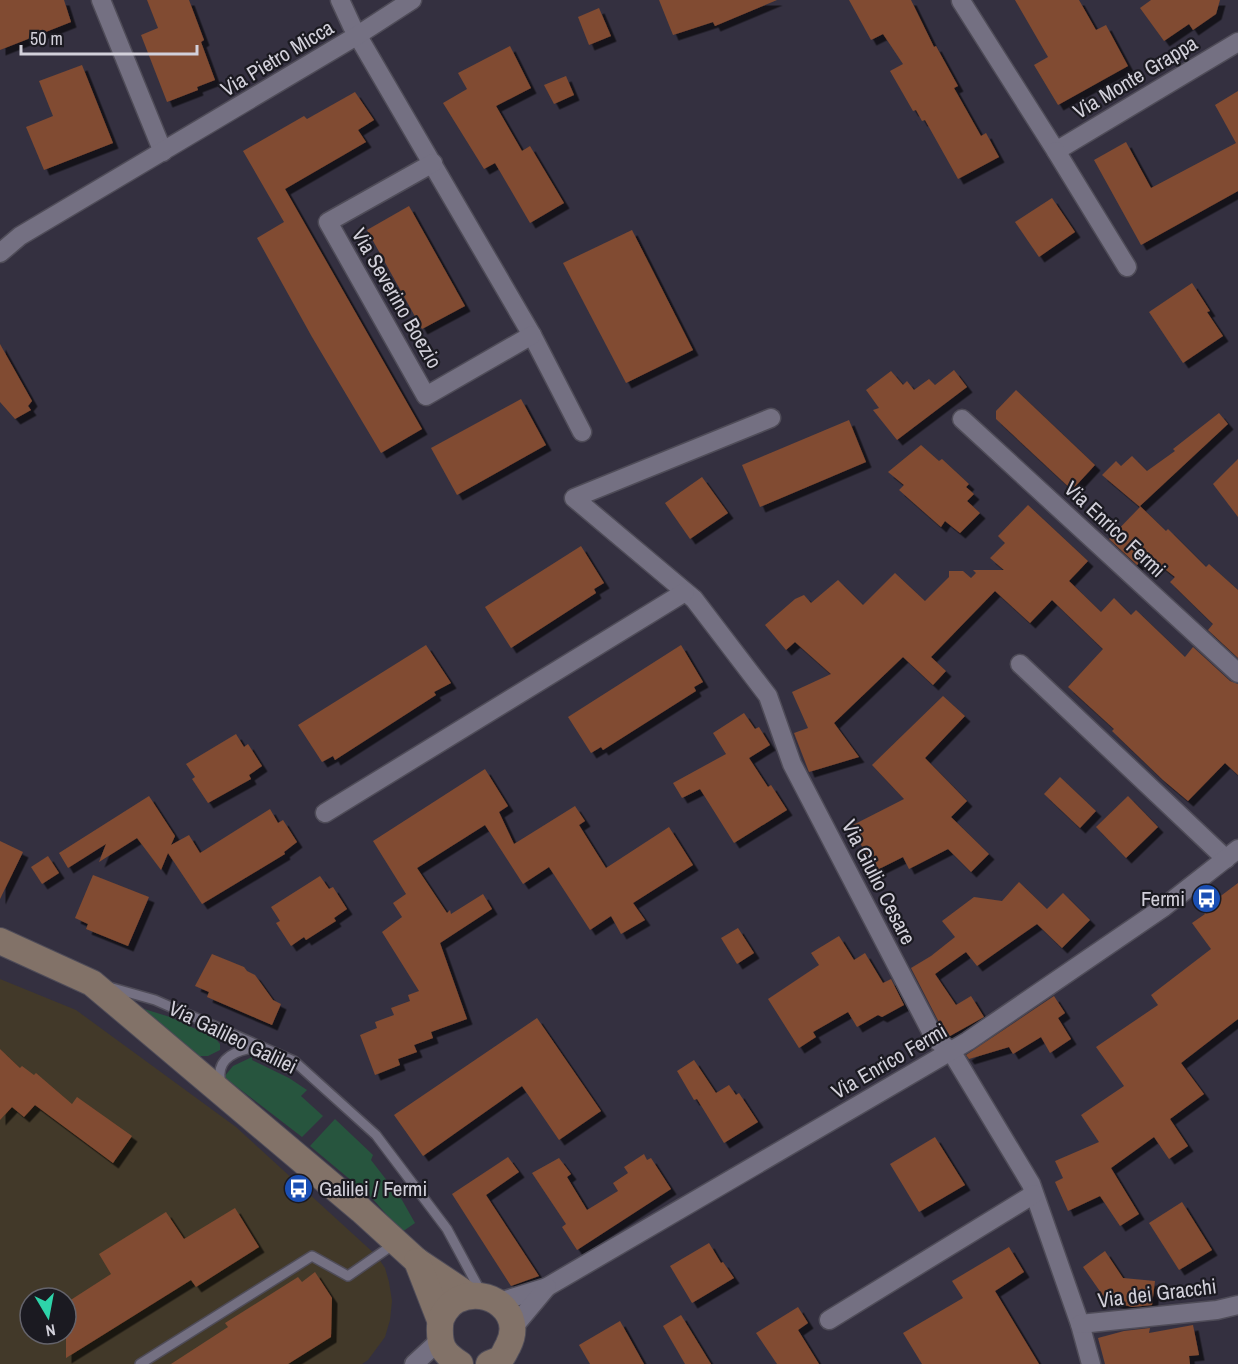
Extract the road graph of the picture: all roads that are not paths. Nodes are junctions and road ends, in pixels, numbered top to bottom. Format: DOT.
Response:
graph roads {
  1 [pos="101,0"];
  2 [pos="340,0"];
  3 [pos="412,0"];
  4 [pos="961,1"];
  5 [pos="358,35"];
  6 [pos="1238,42"];
  7 [pos="1056,151"];
  8 [pos="163,152"];
  9 [pos="433,163"];
  10 [pos="0,253"];
  11 [pos="1127,267"];
  12 [pos="532,335"];
  13 [pos="771,418"];
  14 [pos="962,418"];
  15 [pos="582,432"];
  16 [pos="685,591"];
  17 [pos="1020,664"];
  18 [pos="1238,673"];
  19 [pos="326,813"];
  20 [pos="1235,852"];
  21 [pos="0,941"];
  22 [pos="92,983"];
  23 [pos="262,1047"];
  24 [pos="951,1051"];
  25 [pos="230,1098"];
  26 [pos="1034,1194"];
  27 [pos="397,1242"];
  28 [pos="417,1262"];
  29 [pos="547,1287"];
  30 [pos="483,1297"];
  31 [pos="1238,1305"];
  32 [pos="829,1320"];
  33 [pos="1080,1324"];
  34 [pos="440,1330"];
  35 [pos="512,1334"];
  36 [pos="140,1364"];
  37 [pos="414,1364"];
  38 [pos="459,1364"];
  39 [pos="489,1364"];
  40 [pos="521,1364"];
  41 [pos="1091,1364"];
  1 -- 8 [label="street"];
  2 -- 5 [label="street"];
  3 -- 5 [label="street, Via Pietro Micca"];
  4 -- 7 [label="street"];
  5 -- 8 [label="street, Via Pietro Micca"];
  5 -- 9 [label="street"];
  6 -- 7 [label="street, Via Monte Grappa"];
  7 -- 11 [label="street"];
  8 -- 10 [label="street, Via Pietro Micca"];
  9 -- 12 [label="street"];
  9 -- 12 [label="street, Via Severino Boezio"];
  12 -- 15 [label="street"];
  13 -- 16 [label="street, Via Giulio Cesare"];
  14 -- 18 [label="street, Via Enrico Fermi"];
  16 -- 19 [label="street"];
  16 -- 24 [label="street, Via Giulio Cesare"];
  17 -- 20 [label="street"];
  20 -- 24 [label="street, Via Enrico Fermi"];
  21 -- 22 [label="street, Via Galileo Galilei"];
  22 -- 23 [label="lane, Via Galileo Galilei"];
  22 -- 25 [label="street, Via Galileo Galilei"];
  23 -- 25 [label="lane"];
  23 -- 30 [label="lane, Via Galileo Galilei"];
  24 -- 26 [label="street, Via Giulio Cesare"];
  24 -- 29 [label="street, Via Enrico Fermi"];
  25 -- 27 [label="street, Via Galileo Galilei"];
  26 -- 32 [label="street"];
  26 -- 33 [label="street, Via Giulio Cesare"];
  27 -- 28 [label="street, Via Galileo Galilei"];
  27 -- 36 [label="lane"];
  28 -- 30 [label="street, Via Galileo Galilei"];
  28 -- 34 [label="street, Via Galileo Galilei"];
  29 -- 30 [label="street, Via Enrico Fermi"];
  29 -- 35 [label="street, Via Enrico Fermi"];
  30 -- 34 [label="street"];
  30 -- 35 [label="street"];
  31 -- 33 [label="street, Via dei Gracchi"];
  33 -- 41 [label="street, Via Giulio Cesare"];
  34 -- 37 [label="street"];
  34 -- 38 [label="street, Via Galileo Galilei"];
  35 -- 39 [label="street"];
  35 -- 40 [label="street"];
}
